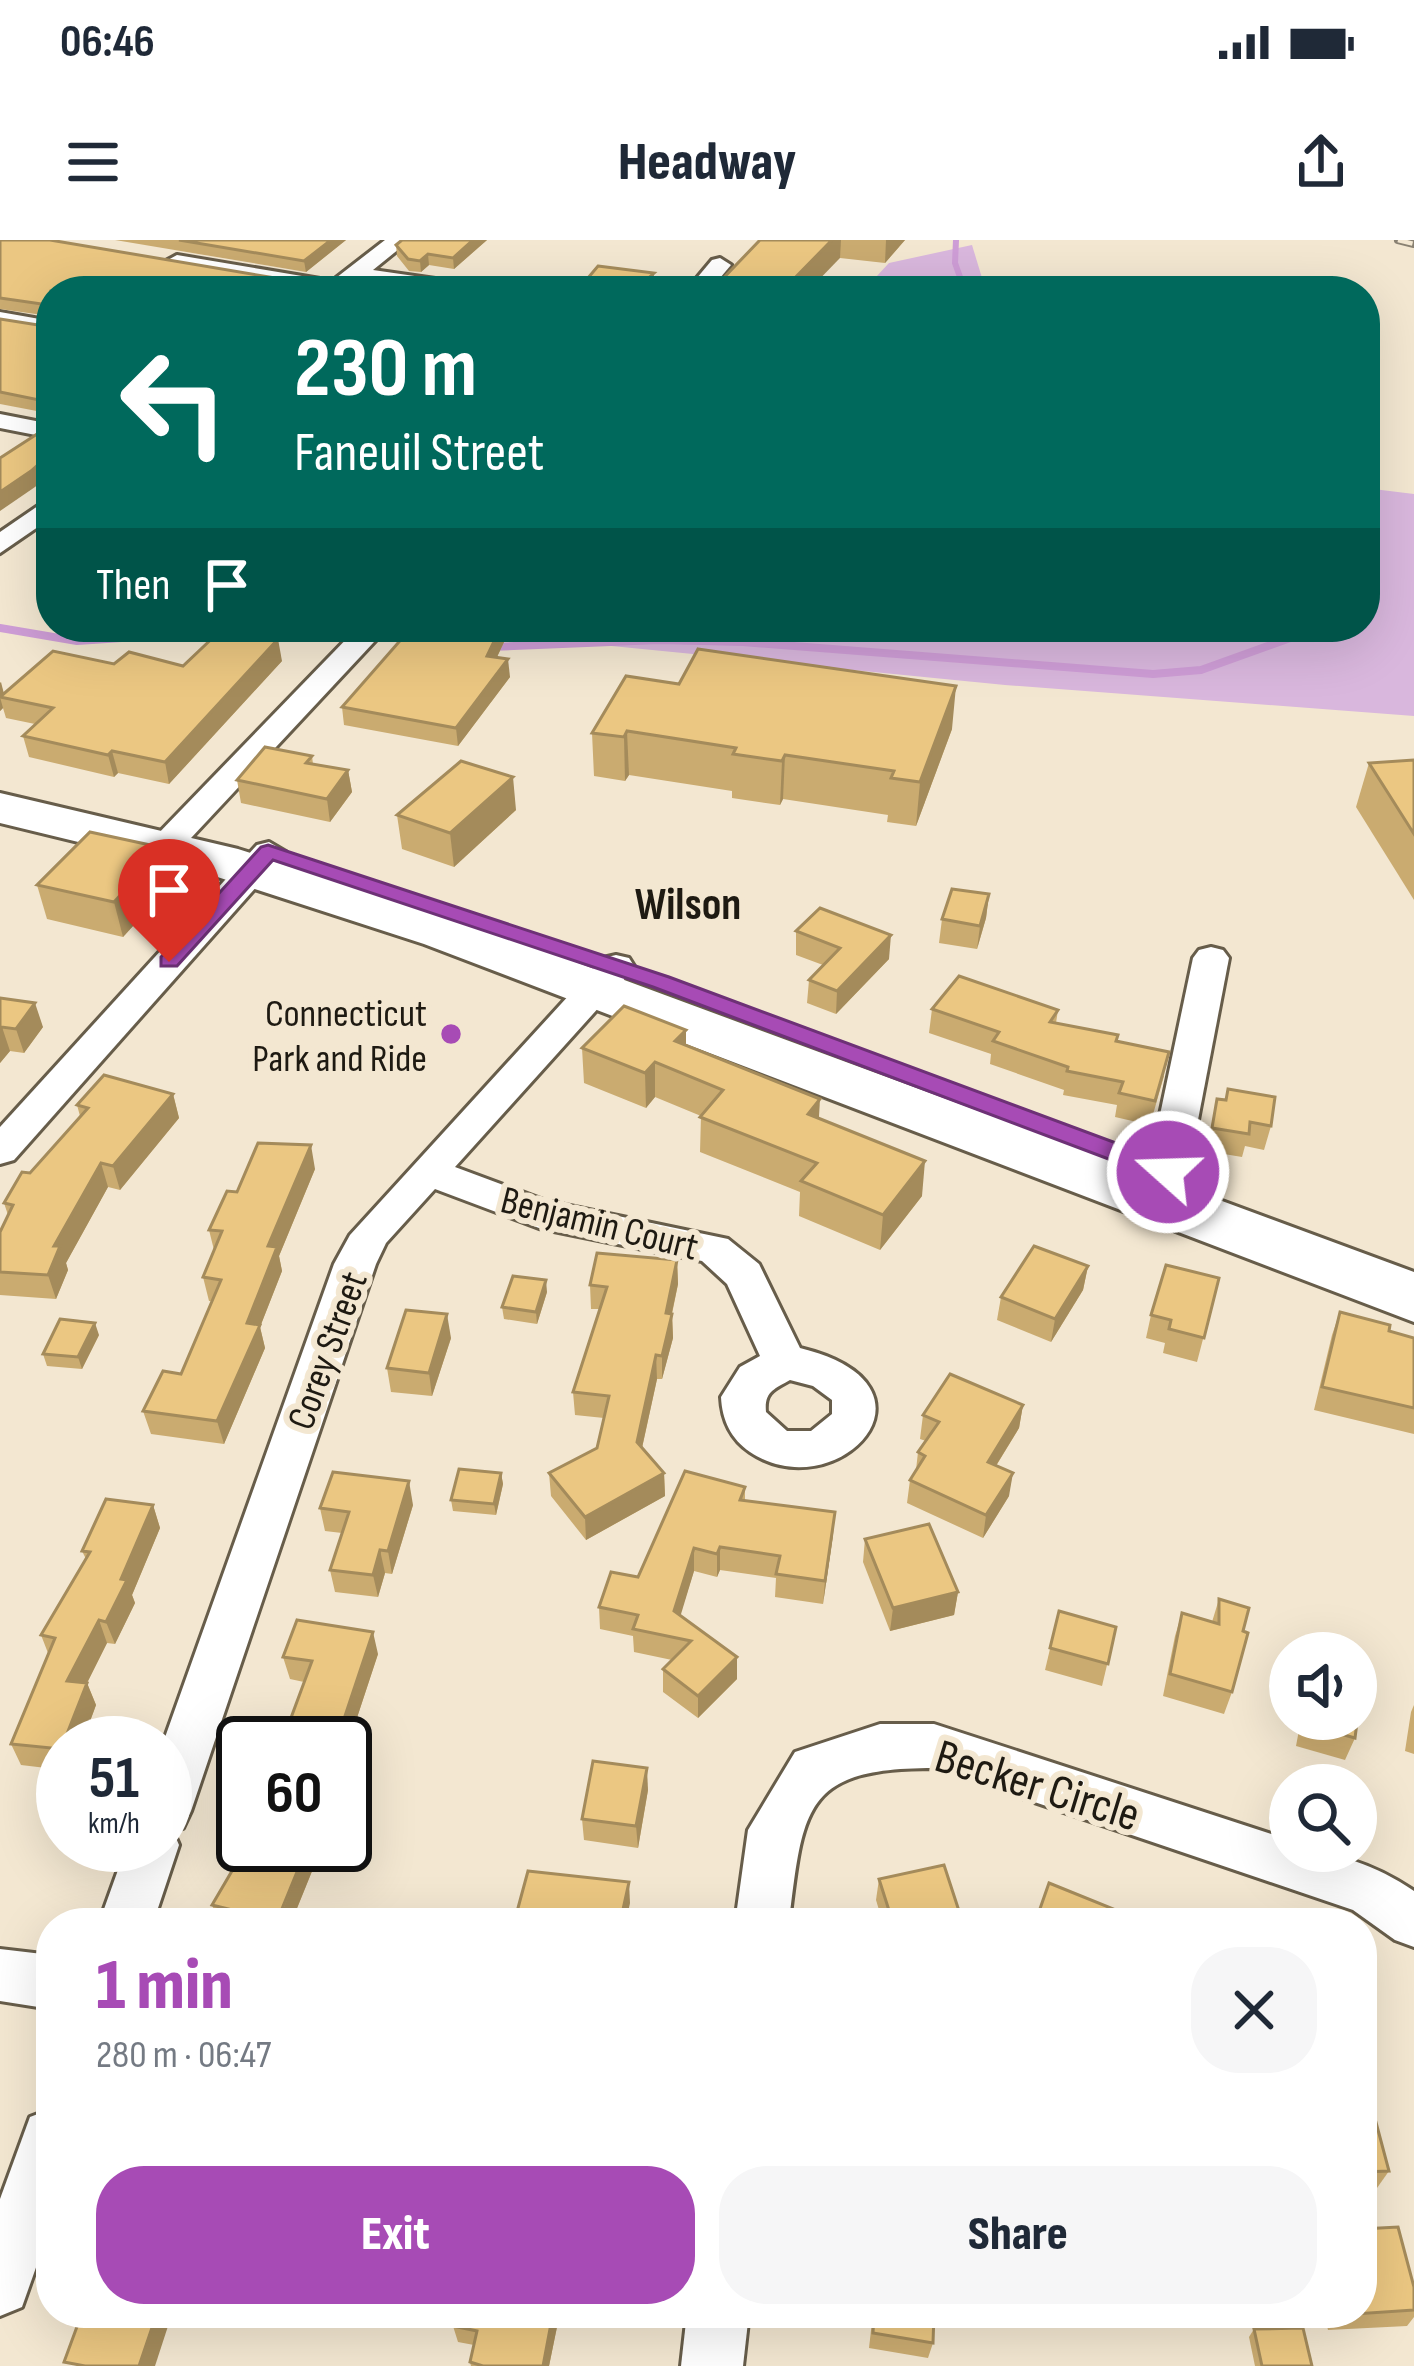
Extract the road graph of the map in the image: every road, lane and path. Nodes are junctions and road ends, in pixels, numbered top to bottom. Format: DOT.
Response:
graph roads {
  1 [pos="399,240"];
  2 [pos="161,259"];
  3 [pos="720,265"];
  4 [pos="283,276"];
  5 [pos="351,276"];
  6 [pos="710,276"];
  7 [pos="0,319"];
  8 [pos="36,325"];
  9 [pos="0,421"];
  10 [pos="36,428"];
  11 [pos="36,519"];
  12 [pos="0,545"];
  13 [pos="360,642"];
  14 [pos="0,786"];
  15 [pos="0,808"];
  16 [pos="174,837"];
  17 [pos="260,861"];
  18 [pos="1211,958"];
  19 [pos="607,977"];
  20 [pos="0,1151"];
  21 [pos="427,1171"];
  22 [pos="1168,1172"];
  23 [pos="1337,1251"];
  24 [pos="1414,1264"];
  25 [pos="1414,1298"];
  26 [pos="785,1363"];
  27 [pos="192,1732"];
  28 [pos="144,1872"];
  29 [pos="131,1908"];
  30 [pos="764,1908"];
  31 [pos="1414,1922"];
  32 [pos="0,1975"];
  33 [pos="36,1980"];
  34 [pos="36,2181"];
  35 [pos="0,2284"];
  36 [pos="716,2328"];
  37 [pos="712,2366"];
  1 -- 5 [label="street"];
  2 -- 4 [label="street"];
  3 -- 6 [label="street"];
  7 -- 8 [label="street"];
  9 -- 10 [label="street"];
  11 -- 12 [label="street"];
  13 -- 16 [label="street"];
  14 -- 16 [label="main road"];
  15 -- 16 [label="main road"];
  16 -- 17 [label="main road"];
  17 -- 19 [label="main road"];
  17 -- 20 [label="street"];
  18 -- 22 [label="street"];
  19 -- 21 [label="street, Corey Street"];
  19 -- 22 [label="main road"];
  19 -- 23 [label="main road"];
  21 -- 26 [label="street, Benjamin Court"];
  21 -- 27 [label="street, Corey Street"];
  22 -- 23 [label="main road"];
  23 -- 24 [label="main road"];
  23 -- 25 [label="main road"];
  28 -- 29 [label="street"];
  30 -- 31 [label="street, Becker Circle"];
  32 -- 33 [label="street"];
  34 -- 35 [label="street"];
  36 -- 37 [label="street"];
}
